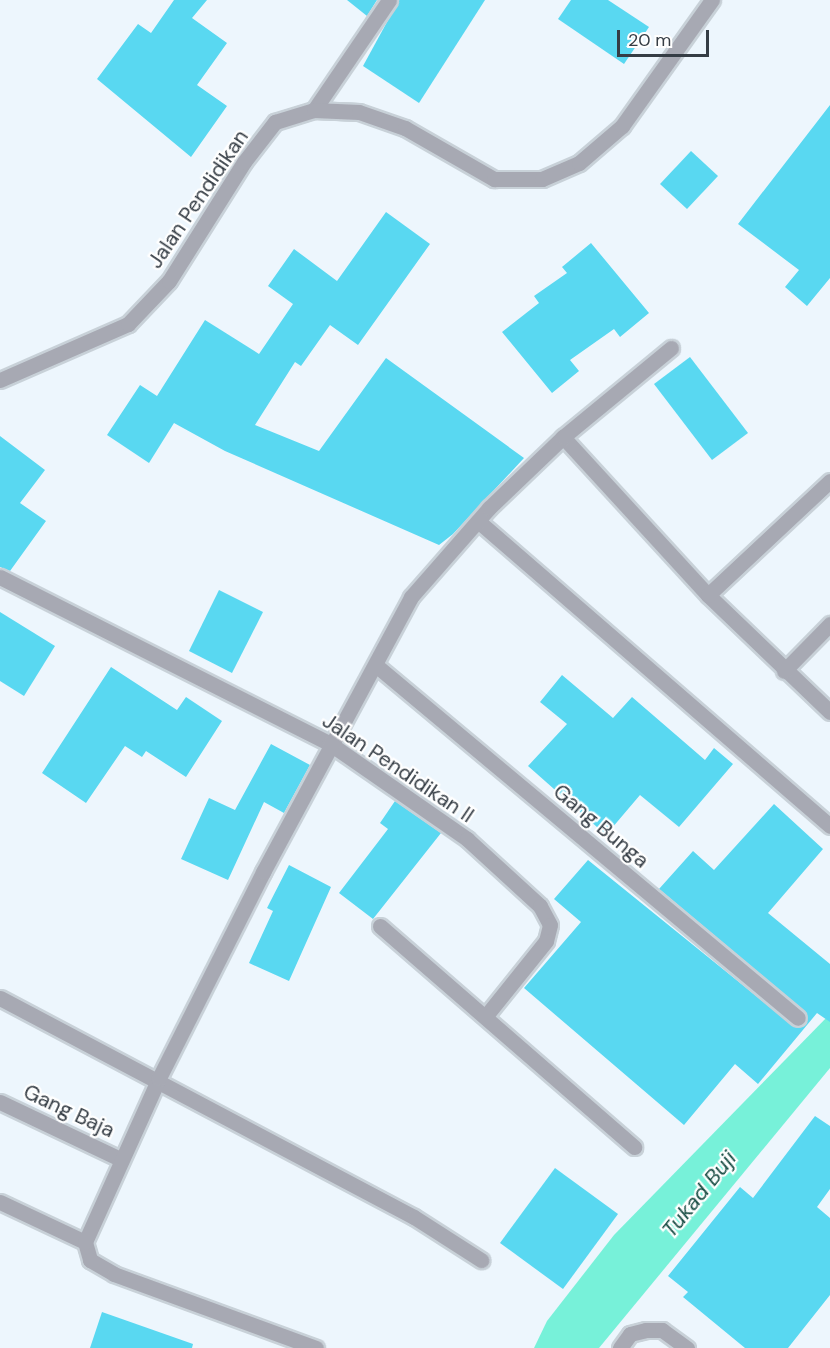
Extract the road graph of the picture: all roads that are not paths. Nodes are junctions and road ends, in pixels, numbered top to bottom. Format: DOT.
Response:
graph roads {
  1 [pos="389,0"];
  2 [pos="712,0"];
  3 [pos="314,110"];
  4 [pos="671,348"];
  5 [pos="0,380"];
  6 [pos="562,437"];
  7 [pos="830,481"];
  8 [pos="478,521"];
  9 [pos="0,577"];
  10 [pos="708,595"];
  11 [pos="830,624"];
  12 [pos="378,667"];
  13 [pos="784,671"];
  14 [pos="830,712"];
  15 [pos="329,743"];
  16 [pos="830,826"];
  17 [pos="380,926"];
  18 [pos="0,998"];
  19 [pos="485,1017"];
  20 [pos="798,1018"];
  21 [pos="159,1078"];
  22 [pos="0,1102"];
  23 [pos="634,1147"];
  24 [pos="120,1159"];
  25 [pos="0,1202"];
  26 [pos="85,1242"];
  27 [pos="481,1260"];
  28 [pos="316,1348"];
  29 [pos="620,1348"];
  30 [pos="687,1348"];
  1 -- 3 [label="street"];
  2 -- 3 [label="street, Jalan Pendidikan"];
  3 -- 5 [label="street, Jalan Pendidikan"];
  4 -- 6 [label="street"];
  6 -- 8 [label="street"];
  6 -- 10 [label="street"];
  7 -- 10 [label="street"];
  8 -- 12 [label="street"];
  8 -- 16 [label="street"];
  9 -- 15 [label="street, Jalan Pendidikan II"];
  10 -- 13 [label="street"];
  11 -- 13 [label="street"];
  12 -- 15 [label="street"];
  12 -- 20 [label="street, Gang Bunga"];
  13 -- 14 [label="street"];
  15 -- 19 [label="street, Jalan Pendidikan II"];
  15 -- 21 [label="street"];
  17 -- 19 [label="street"];
  18 -- 21 [label="street"];
  19 -- 23 [label="street"];
  21 -- 24 [label="street"];
  21 -- 27 [label="street"];
  22 -- 24 [label="street, Gang Baja"];
  24 -- 26 [label="street"];
  25 -- 26 [label="street"];
  26 -- 28 [label="street"];
  29 -- 30 [label="street"];
}
